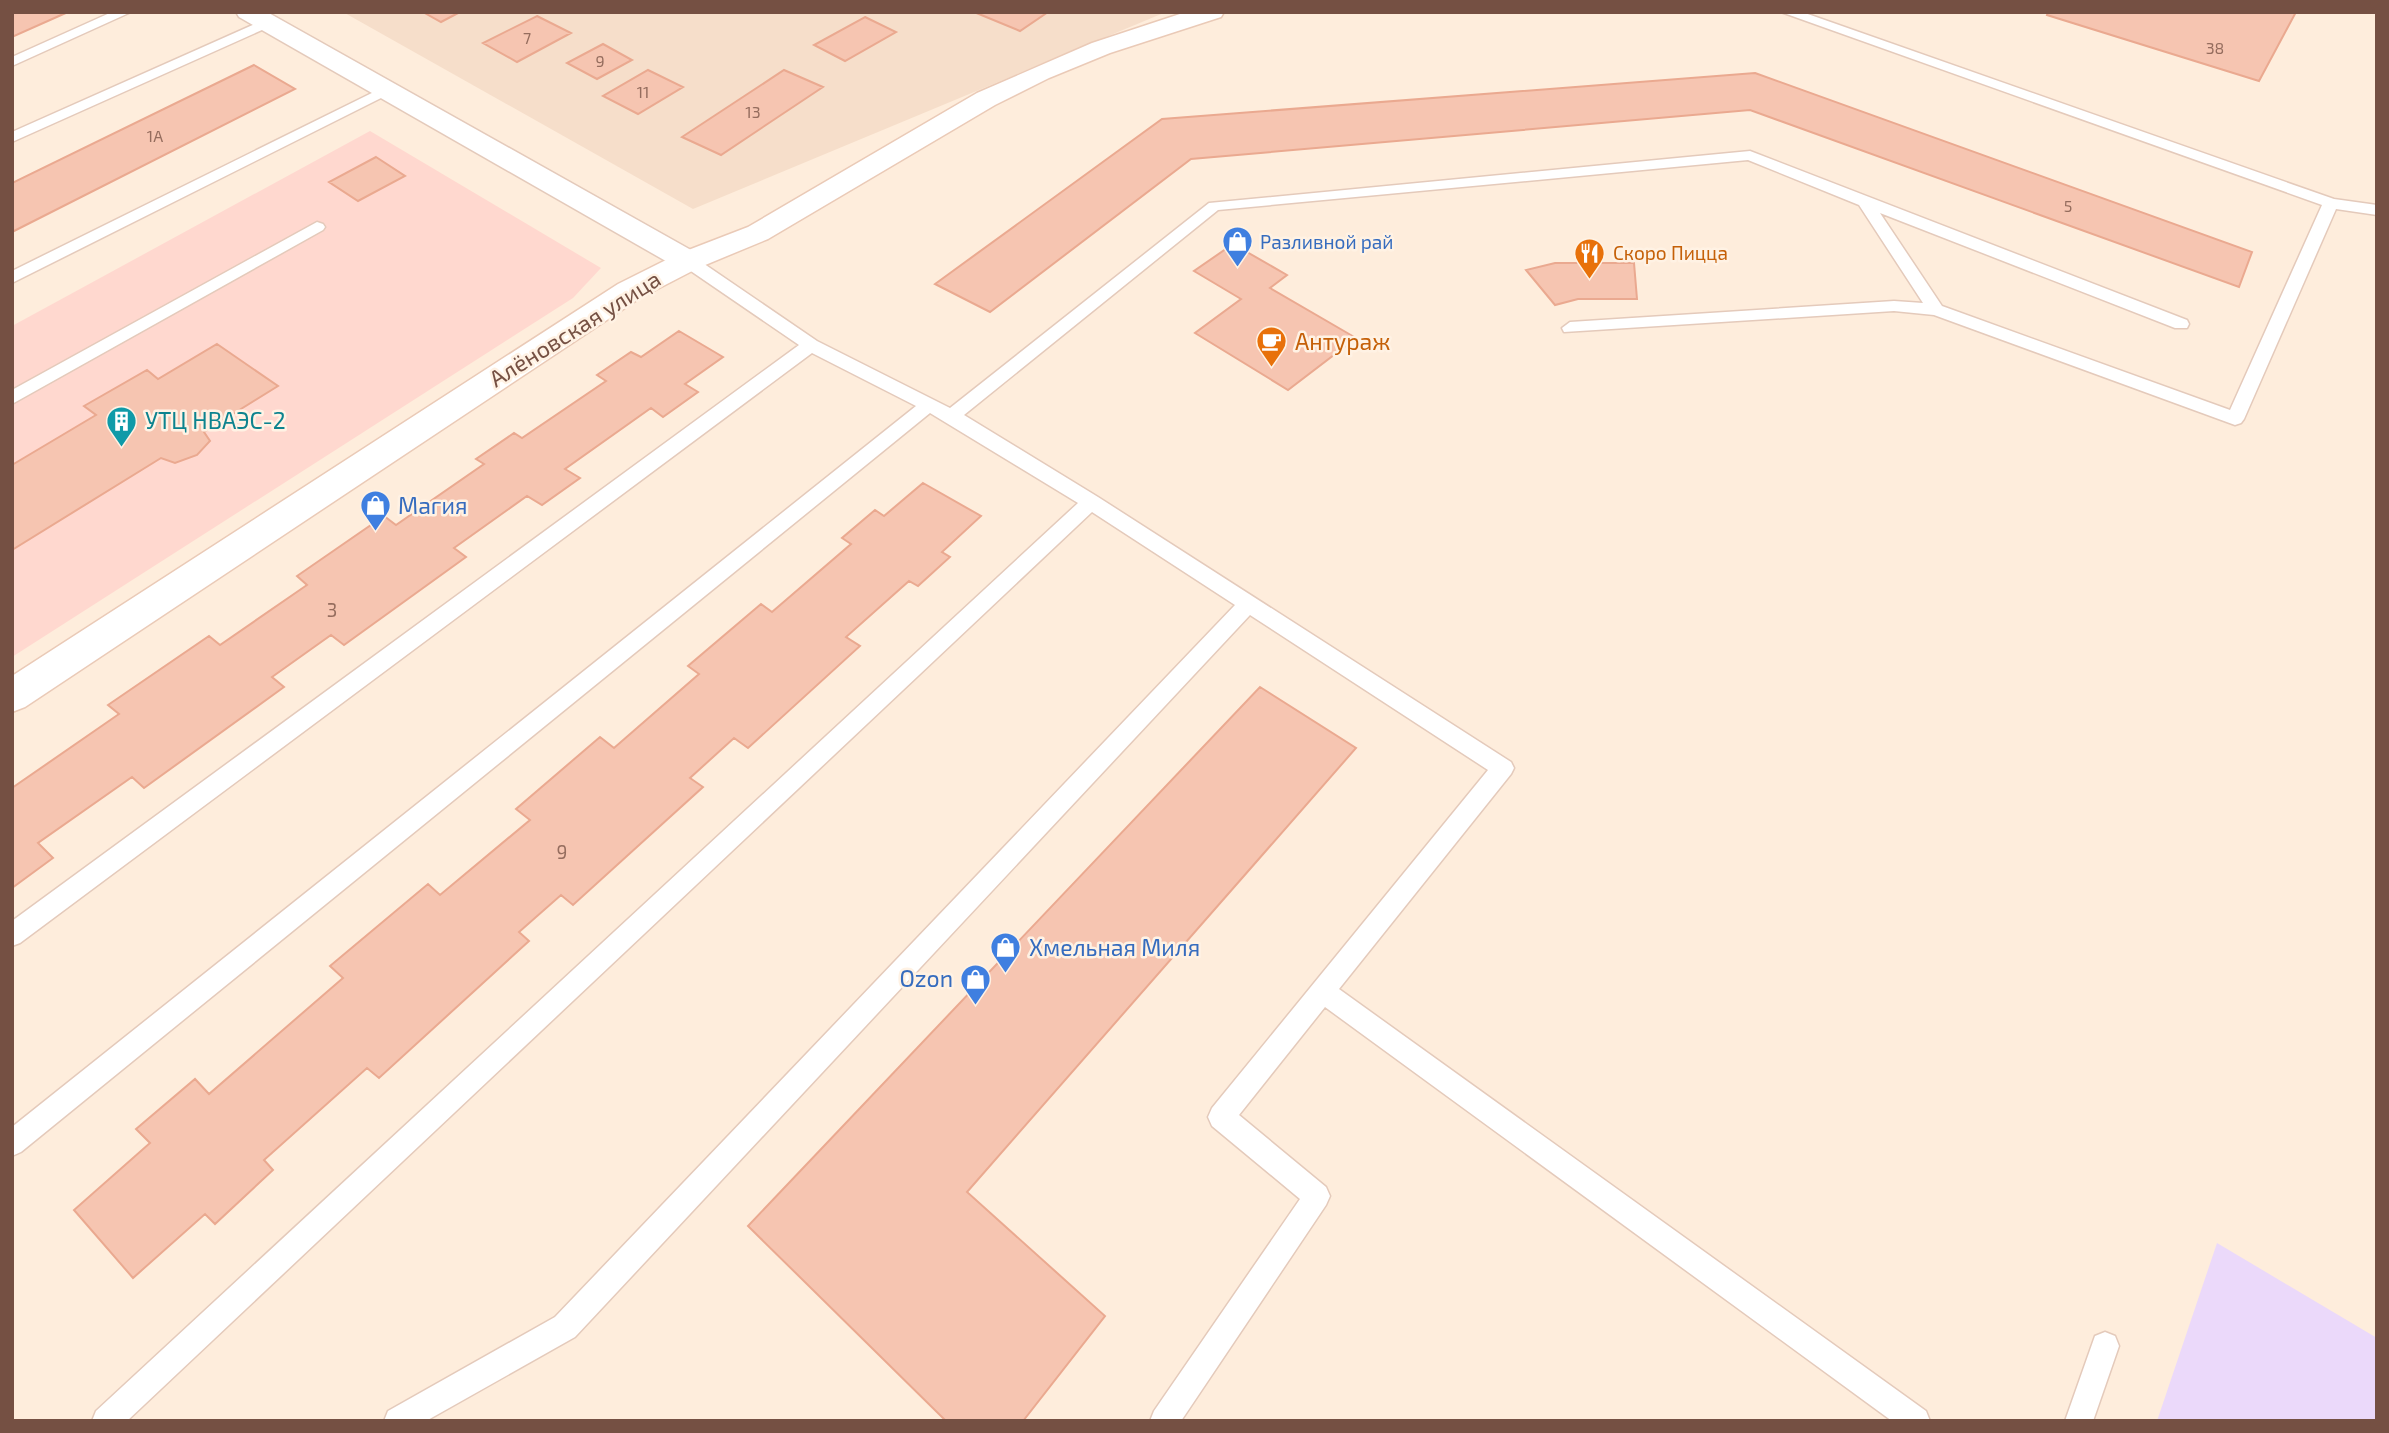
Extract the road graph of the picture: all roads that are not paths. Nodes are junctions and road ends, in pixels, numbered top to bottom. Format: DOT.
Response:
graph roads {
  1 [pos="124,12"];
  2 [pos="1212,12"];
  3 [pos="1788,12"];
  4 [pos="257,18"];
  5 [pos="12,62"];
  6 [pos="386,90"];
  7 [pos="12,138"];
  8 [pos="1865,202"];
  9 [pos="2331,203"];
  10 [pos="2377,210"];
  11 [pos="317,227"];
  12 [pos="688,261"];
  13 [pos="12,278"];
  14 [pos="1936,310"];
  15 [pos="2181,324"];
  16 [pos="1570,328"];
  17 [pos="811,345"];
  18 [pos="12,398"];
  19 [pos="928,405"];
  20 [pos="951,416"];
  21 [pos="1091,502"];
  22 [pos="1248,604"];
  23 [pos="12,696"];
  24 [pos="12,935"];
  25 [pos="1322,991"];
  26 [pos="12,1143"];
  27 [pos="2105,1346"];
  28 [pos="106,1421"];
  29 [pos="398,1421"];
  30 [pos="1164,1421"];
  31 [pos="1916,1421"];
  32 [pos="2079,1421"];
  1 -- 5 [label="lane"];
  2 -- 12 [label="street, Алёновская улица"];
  3 -- 9 [label="lane"];
  4 -- 6 [label="street"];
  4 -- 7 [label="lane"];
  6 -- 12 [label="street"];
  6 -- 13 [label="lane"];
  8 -- 14 [label="lane"];
  8 -- 15 [label="lane"];
  8 -- 20 [label="lane"];
  9 -- 10 [label="lane"];
  9 -- 14 [label="lane"];
  11 -- 18 [label="lane"];
  12 -- 17 [label="lane"];
  12 -- 23 [label="street, Алёновская улица"];
  14 -- 16 [label="lane"];
  17 -- 19 [label="lane"];
  17 -- 24 [label="lane"];
  19 -- 20 [label="lane"];
  19 -- 26 [label="lane"];
  20 -- 21 [label="lane"];
  21 -- 22 [label="lane"];
  21 -- 28 [label="lane"];
  22 -- 25 [label="lane"];
  22 -- 29 [label="lane"];
  25 -- 30 [label="lane"];
  25 -- 31 [label="lane"];
  27 -- 32 [label="lane"];
}
